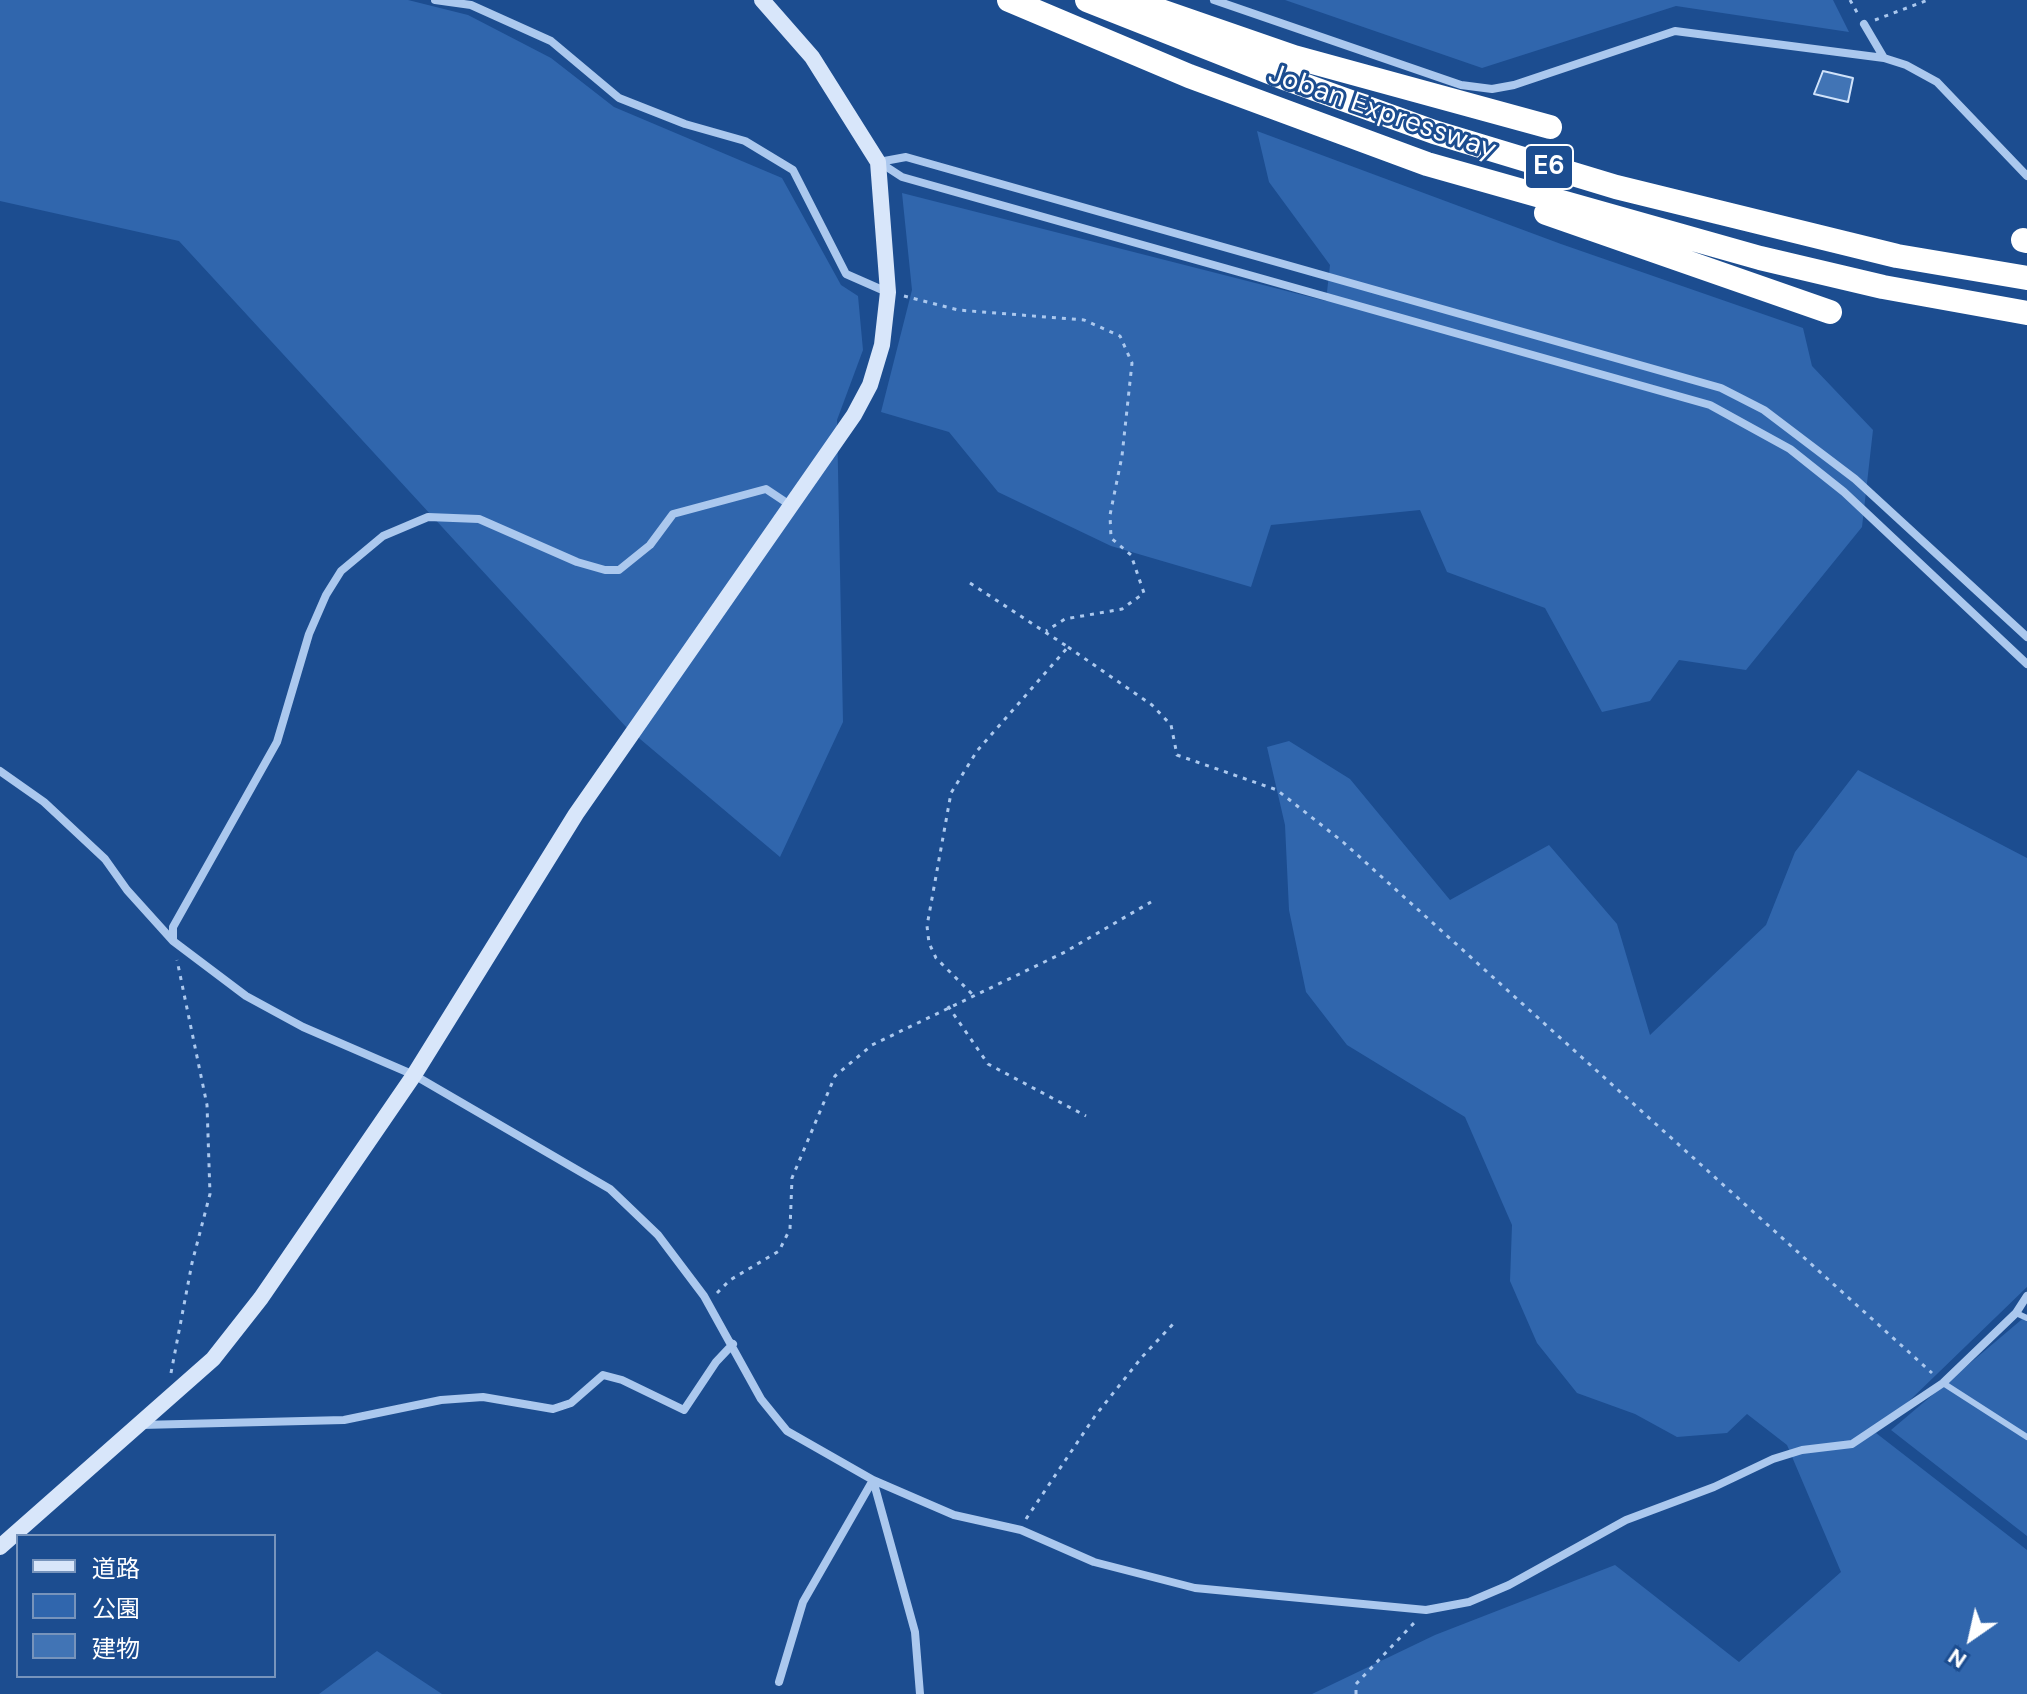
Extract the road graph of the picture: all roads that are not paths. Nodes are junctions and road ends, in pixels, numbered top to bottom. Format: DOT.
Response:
graph roads {
  1 [pos="435,0"];
  2 [pos="762,0"];
  3 [pos="1009,0"];
  4 [pos="1087,0"];
  5 [pos="1129,0"];
  6 [pos="1214,0"];
  7 [pos="1864,24"];
  8 [pos="1884,58"];
  9 [pos="1550,127"];
  10 [pos="878,162"];
  11 [pos="1427,164"];
  12 [pos="2027,176"];
  13 [pos="2027,278"];
  14 [pos="888,292"];
  15 [pos="1830,312"];
  16 [pos="2027,313"];
  17 [pos="790,505"];
  18 [pos="2027,637"];
  19 [pos="2027,664"];
  20 [pos="0,771"];
  21 [pos="173,941"];
  22 [pos="414,1075"];
  23 [pos="2027,1296"];
  24 [pos="2016,1313"];
  25 [pos="2027,1318"];
  26 [pos="733,1344"];
  27 [pos="1943,1383"];
  28 [pos="138,1425"];
  29 [pos="2027,1437"];
  30 [pos="873,1480"];
  31 [pos="0,1547"];
  32 [pos="779,1682"];
  33 [pos="920,1694"];
  1 -- 14 [label="street"];
  2 -- 10 [label="street"];
  3 -- 11 [label="highway, Joban Expressway / E6"];
  4 -- 13 [label="highway, Joban Expressway / E6"];
  5 -- 9 [label="highway"];
  6 -- 8 [label="street"];
  7 -- 8 [label="street"];
  8 -- 12 [label="street"];
  10 -- 14 [label="street"];
  10 -- 18 [label="street"];
  10 -- 19 [label="street"];
  11 -- 15 [label="highway"];
  11 -- 16 [label="highway, Joban Expressway / E6"];
  14 -- 17 [label="street"];
  17 -- 21 [label="street"];
  17 -- 22 [label="street"];
  20 -- 21 [label="street"];
  21 -- 22 [label="street"];
  22 -- 26 [label="street"];
  22 -- 28 [label="street"];
  23 -- 24 [label="street"];
  24 -- 25 [label="lane"];
  24 -- 27 [label="street"];
  26 -- 28 [label="street"];
  26 -- 30 [label="street"];
  27 -- 29 [label="lane"];
  27 -- 30 [label="street"];
  28 -- 31 [label="street"];
  30 -- 32 [label="street"];
  30 -- 33 [label="street"];
}
